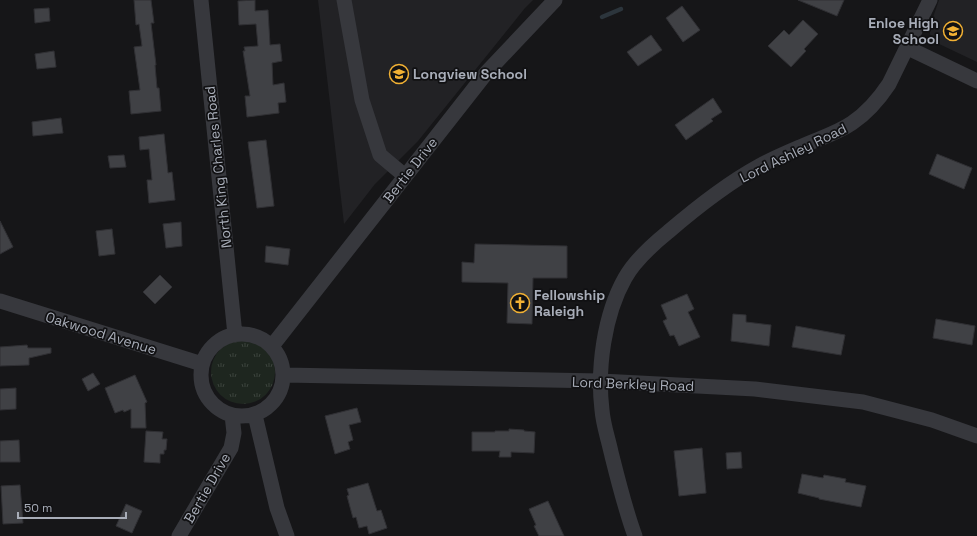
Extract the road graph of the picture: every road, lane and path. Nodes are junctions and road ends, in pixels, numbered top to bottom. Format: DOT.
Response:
graph roads {
  1 [pos="201,0"];
  2 [pos="344,0"];
  3 [pos="555,0"];
  4 [pos="930,0"];
  5 [pos="908,48"];
  6 [pos="977,81"];
  7 [pos="405,176"];
  8 [pos="0,301"];
  9 [pos="235,335"];
  10 [pos="272,346"];
  11 [pos="202,364"];
  12 [pos="284,375"];
  13 [pos="601,382"];
  14 [pos="232,415"];
  15 [pos="255,415"];
  16 [pos="977,436"];
  17 [pos="179,536"];
  18 [pos="287,536"];
  19 [pos="635,536"];
  1 -- 9 [label="street, North King Charles Road"];
  2 -- 7 [label="street"];
  3 -- 7 [label="street, Bertie Drive"];
  4 -- 5 [label="street, Lord Ashley Road"];
  5 -- 6 [label="street"];
  5 -- 13 [label="street, Lord Ashley Road"];
  7 -- 10 [label="street, Bertie Drive"];
  8 -- 11 [label="street, Oakwood Avenue"];
  9 -- 10 [label="street"];
  9 -- 11 [label="street"];
  10 -- 12 [label="street"];
  11 -- 14 [label="street"];
  12 -- 13 [label="street, Lord Berkley Road"];
  12 -- 15 [label="street"];
  13 -- 16 [label="street, Lord Berkley Road"];
  13 -- 19 [label="street, Lord Ashley Road"];
  14 -- 15 [label="street"];
  14 -- 17 [label="street, Bertie Drive"];
  15 -- 18 [label="street"];
}
